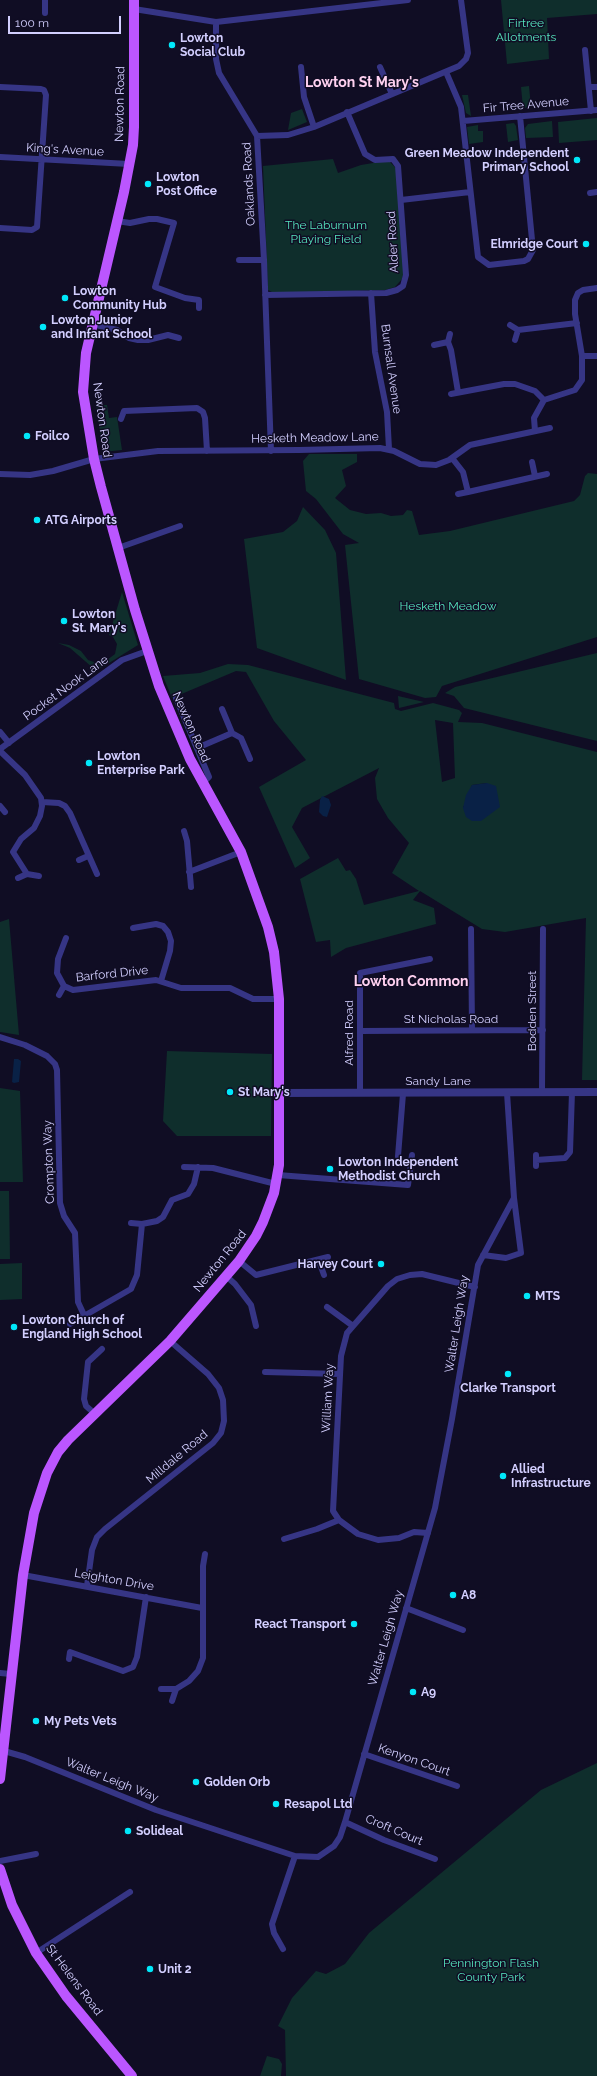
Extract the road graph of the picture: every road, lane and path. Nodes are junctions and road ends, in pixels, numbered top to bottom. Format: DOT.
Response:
graph roads {
  1 [pos="45,0"];
  2 [pos="408,0"];
  3 [pos="461,0"];
  4 [pos="134,5"];
  5 [pos="45,13"];
  6 [pos="216,22"];
  7 [pos="585,50"];
  8 [pos="300,67"];
  9 [pos="380,67"];
  10 [pos="446,72"];
  11 [pos="0,87"];
  12 [pos="589,87"];
  13 [pos="597,87"];
  14 [pos="392,94"];
  15 [pos="594,110"];
  16 [pos="347,112"];
  17 [pos="520,116"];
  18 [pos="463,121"];
  19 [pos="314,127"];
  20 [pos="257,136"];
  21 [pos="0,157"];
  22 [pos="42,159"];
  23 [pos="130,164"];
  24 [pos="470,192"];
  25 [pos="401,200"];
  26 [pos="117,221"];
  27 [pos="0,228"];
  28 [pos="240,260"];
  29 [pos="264,260"];
  30 [pos="597,288"];
  31 [pos="371,293"];
  32 [pos="266,295"];
  33 [pos="199,308"];
  34 [pos="577,323"];
  35 [pos="92,324"];
  36 [pos="510,325"];
  37 [pos="518,330"];
  38 [pos="450,334"];
  39 [pos="179,338"];
  40 [pos="515,340"];
  41 [pos="448,342"];
  42 [pos="434,345"];
  43 [pos="582,356"];
  44 [pos="597,356"];
  45 [pos="458,392"];
  46 [pos="451,394"];
  47 [pos="544,400"];
  48 [pos="121,419"];
  49 [pos="550,428"];
  50 [pos="535,431"];
  51 [pos="389,449"];
  52 [pos="271,450"];
  53 [pos="207,451"];
  54 [pos="452,458"];
  55 [pos="94,459"];
  56 [pos="532,462"];
  57 [pos="0,474"];
  58 [pos="547,474"];
  59 [pos="535,476"];
  60 [pos="468,492"];
  61 [pos="458,494"];
  62 [pos="180,526"];
  63 [pos="118,548"];
  64 [pos="148,651"];
  65 [pos="176,698"];
  66 [pos="222,709"];
  67 [pos="0,732"];
  68 [pos="232,734"];
  69 [pos="8,743"];
  70 [pos="197,748"];
  71 [pos="0,750"];
  72 [pos="250,759"];
  73 [pos="203,783"];
  74 [pos="42,802"];
  75 [pos="0,806"];
  76 [pos="5,812"];
  77 [pos="184,831"];
  78 [pos="241,852"];
  79 [pos="88,856"];
  80 [pos="79,860"];
  81 [pos="189,872"];
  82 [pos="27,874"];
  83 [pos="97,874"];
  84 [pos="39,876"];
  85 [pos="18,878"];
  86 [pos="191,887"];
  87 [pos="133,928"];
  88 [pos="471,929"];
  89 [pos="543,929"];
  90 [pos="66,938"];
  91 [pos="430,959"];
  92 [pos="161,981"];
  93 [pos="64,986"];
  94 [pos="59,995"];
  95 [pos="279,999"];
  96 [pos="472,1029"];
  97 [pos="543,1030"];
  98 [pos="360,1031"];
  99 [pos="0,1037"];
  100 [pos="360,1092"];
  101 [pos="542,1092"];
  102 [pos="572,1092"];
  103 [pos="597,1092"];
  104 [pos="279,1093"];
  105 [pos="507,1093"];
  106 [pos="403,1094"];
  107 [pos="412,1154"];
  108 [pos="398,1156"];
  109 [pos="536,1160"];
  110 [pos="184,1167"];
  111 [pos="198,1167"];
  112 [pos="277,1180"];
  113 [pos="514,1198"];
  114 [pos="131,1223"];
  115 [pos="142,1224"];
  116 [pos="483,1255"];
  117 [pos="328,1257"];
  118 [pos="319,1261"];
  119 [pos="239,1262"];
  120 [pos="324,1275"];
  121 [pos="226,1276"];
  122 [pos="475,1287"];
  123 [pos="327,1307"];
  124 [pos="84,1315"];
  125 [pos="70,1324"];
  126 [pos="256,1326"];
  127 [pos="353,1326"];
  128 [pos="170,1341"];
  129 [pos="102,1349"];
  130 [pos="265,1372"];
  131 [pos="340,1374"];
  132 [pos="94,1413"];
  133 [pos="339,1520"];
  134 [pos="428,1533"];
  135 [pos="284,1539"];
  136 [pos="205,1554"];
  137 [pos="23,1575"];
  138 [pos="87,1586"];
  139 [pos="146,1597"];
  140 [pos="202,1608"];
  141 [pos="406,1608"];
  142 [pos="463,1630"];
  143 [pos="70,1652"];
  144 [pos="0,1673"];
  145 [pos="11,1674"];
  146 [pos="161,1688"];
  147 [pos="176,1689"];
  148 [pos="172,1701"];
  149 [pos="4,1751"];
  150 [pos="364,1754"];
  151 [pos="0,1779"];
  152 [pos="457,1786"];
  153 [pos="345,1822"];
  154 [pos="36,1854"];
  155 [pos="295,1856"];
  156 [pos="435,1859"];
  157 [pos="0,1861"];
  158 [pos="0,1869"];
  159 [pos="130,1892"];
  160 [pos="283,1949"];
  161 [pos="36,1953"];
  162 [pos="132,2076"];
  1 -- 5 [label="street"];
  2 -- 6 [label="street"];
  3 -- 10 [label="street"];
  4 -- 6 [label="street"];
  4 -- 23 [label="main road, Newton Road"];
  6 -- 20 [label="street, Oaklands Road"];
  7 -- 12 [label="street, Fir Tree Avenue"];
  8 -- 19 [label="street"];
  9 -- 14 [label="street"];
  10 -- 14 [label="street"];
  10 -- 18 [label="street"];
  11 -- 22 [label="street"];
  12 -- 13 [label="street"];
  12 -- 15 [label="street, Fir Tree Avenue"];
  14 -- 16 [label="street"];
  15 -- 17 [label="street, Fir Tree Avenue"];
  16 -- 19 [label="street"];
  16 -- 25 [label="street, Alder Road"];
  17 -- 18 [label="street, Fir Tree Avenue"];
  17 -- 24 [label="street"];
  18 -- 24 [label="street"];
  19 -- 20 [label="street"];
  20 -- 29 [label="street, Oaklands Road"];
  21 -- 22 [label="street, King's Avenue"];
  22 -- 23 [label="street, King's Avenue"];
  22 -- 27 [label="street"];
  23 -- 26 [label="main road, Newton Road"];
  24 -- 25 [label="street"];
  25 -- 31 [label="street, Alder Road"];
  26 -- 33 [label="street"];
  26 -- 35 [label="main road, Newton Road"];
  28 -- 29 [label="street"];
  29 -- 32 [label="street, Oaklands Road"];
  30 -- 34 [label="street"];
  31 -- 32 [label="street, Alder Road"];
  31 -- 51 [label="street, Burnsall Avenue"];
  32 -- 52 [label="street, Oaklands Road"];
  34 -- 37 [label="street"];
  34 -- 43 [label="street"];
  35 -- 39 [label="street"];
  35 -- 55 [label="main road, Newton Road"];
  36 -- 37 [label="street"];
  37 -- 40 [label="street"];
  38 -- 41 [label="street"];
  41 -- 42 [label="street"];
  41 -- 45 [label="street"];
  43 -- 44 [label="street"];
  43 -- 47 [label="street"];
  45 -- 46 [label="street"];
  45 -- 47 [label="street"];
  47 -- 50 [label="street"];
  48 -- 53 [label="street"];
  49 -- 50 [label="street, Hesketh Meadow Lane"];
  50 -- 54 [label="street, Hesketh Meadow Lane"];
  51 -- 52 [label="street, Hesketh Meadow Lane"];
  51 -- 54 [label="street, Hesketh Meadow Lane"];
  52 -- 53 [label="street, Hesketh Meadow Lane"];
  53 -- 55 [label="street, Hesketh Meadow Lane"];
  54 -- 60 [label="street"];
  55 -- 57 [label="street, Hesketh Meadow Lane"];
  55 -- 63 [label="main road, Newton Road"];
  56 -- 59 [label="street"];
  58 -- 59 [label="street"];
  59 -- 60 [label="street"];
  60 -- 61 [label="street"];
  62 -- 63 [label="street"];
  63 -- 64 [label="main road, Newton Road"];
  64 -- 69 [label="street, Pocket Nook Lane"];
  64 -- 73 [label="main road, Newton Road"];
  65 -- 70 [label="street, Newton Road"];
  66 -- 68 [label="street"];
  67 -- 69 [label="street"];
  68 -- 70 [label="street"];
  68 -- 72 [label="street"];
  69 -- 71 [label="street, Pocket Nook Lane"];
  70 -- 73 [label="street, Newton Road"];
  71 -- 74 [label="street"];
  73 -- 78 [label="main road, Newton Road"];
  74 -- 79 [label="street"];
  74 -- 82 [label="street"];
  75 -- 76 [label="street"];
  77 -- 81 [label="street"];
  78 -- 81 [label="street"];
  78 -- 95 [label="main road, Newton Road"];
  79 -- 80 [label="street"];
  79 -- 83 [label="street"];
  81 -- 86 [label="street"];
  82 -- 84 [label="street"];
  82 -- 85 [label="street"];
  87 -- 92 [label="street"];
  88 -- 96 [label="street"];
  89 -- 97 [label="street, Bodden Street"];
  90 -- 93 [label="street, Barford Drive"];
  91 -- 98 [label="street, Alfred Road"];
  92 -- 93 [label="street, Barford Drive"];
  92 -- 95 [label="street, Barford Drive"];
  93 -- 94 [label="street, Barford Drive"];
  95 -- 104 [label="main road, Newton Road"];
  96 -- 97 [label="street, St Nicholas Road"];
  96 -- 98 [label="street, St Nicholas Road"];
  97 -- 101 [label="street, Bodden Street"];
  98 -- 100 [label="street, Alfred Road"];
  99 -- 124 [label="street, Crompton Way"];
  100 -- 104 [label="street, Sandy Lane"];
  100 -- 106 [label="street, Sandy Lane"];
  101 -- 102 [label="street, Sandy Lane"];
  101 -- 105 [label="street, Sandy Lane"];
  102 -- 103 [label="street, Sandy Lane"];
  102 -- 109 [label="street"];
  104 -- 112 [label="main road, Newton Road"];
  105 -- 106 [label="street, Sandy Lane"];
  105 -- 113 [label="street"];
  106 -- 108 [label="street"];
  107 -- 112 [label="street"];
  110 -- 111 [label="street"];
  111 -- 112 [label="street"];
  111 -- 115 [label="street"];
  112 -- 119 [label="main road, Newton Road"];
  113 -- 116 [label="street, Walter Leigh Way"];
  113 -- 116 [label="street"];
  114 -- 115 [label="street"];
  115 -- 124 [label="street"];
  116 -- 122 [label="street, Walter Leigh Way"];
  117 -- 118 [label="street"];
  118 -- 119 [label="street"];
  118 -- 120 [label="street"];
  119 -- 121 [label="main road, Newton Road"];
  121 -- 126 [label="street"];
  121 -- 128 [label="main road, Newton Road"];
  122 -- 127 [label="street, William Way"];
  122 -- 134 [label="street, Walter Leigh Way"];
  123 -- 127 [label="street"];
  124 -- 125 [label="street"];
  127 -- 131 [label="street, William Way"];
  128 -- 132 [label="main road, Newton Road"];
  128 -- 138 [label="street, Milldale Road"];
  129 -- 132 [label="street"];
  130 -- 131 [label="street"];
  131 -- 133 [label="street, William Way"];
  132 -- 137 [label="main road, Newton Road"];
  133 -- 134 [label="street"];
  133 -- 135 [label="street"];
  134 -- 141 [label="street, Walter Leigh Way"];
  136 -- 140 [label="street"];
  137 -- 138 [label="street, Leighton Drive"];
  137 -- 145 [label="main road"];
  138 -- 139 [label="street, Leighton Drive"];
  139 -- 140 [label="street, Leighton Drive"];
  139 -- 143 [label="street"];
  140 -- 147 [label="street"];
  141 -- 142 [label="street"];
  141 -- 150 [label="street, Walter Leigh Way"];
  144 -- 145 [label="street"];
  145 -- 149 [label="main road"];
  146 -- 147 [label="street"];
  147 -- 148 [label="street"];
  149 -- 151 [label="main road"];
  149 -- 155 [label="street, Walter Leigh Way"];
  150 -- 152 [label="street, Kenyon Court"];
  150 -- 153 [label="street, Walter Leigh Way"];
  153 -- 155 [label="street, Walter Leigh Way"];
  153 -- 156 [label="street, Croft Court"];
  154 -- 157 [label="street"];
  155 -- 160 [label="street"];
  158 -- 161 [label="main road, St Helens Road"];
  159 -- 161 [label="street"];
  161 -- 162 [label="main road, St Helens Road"];
}
